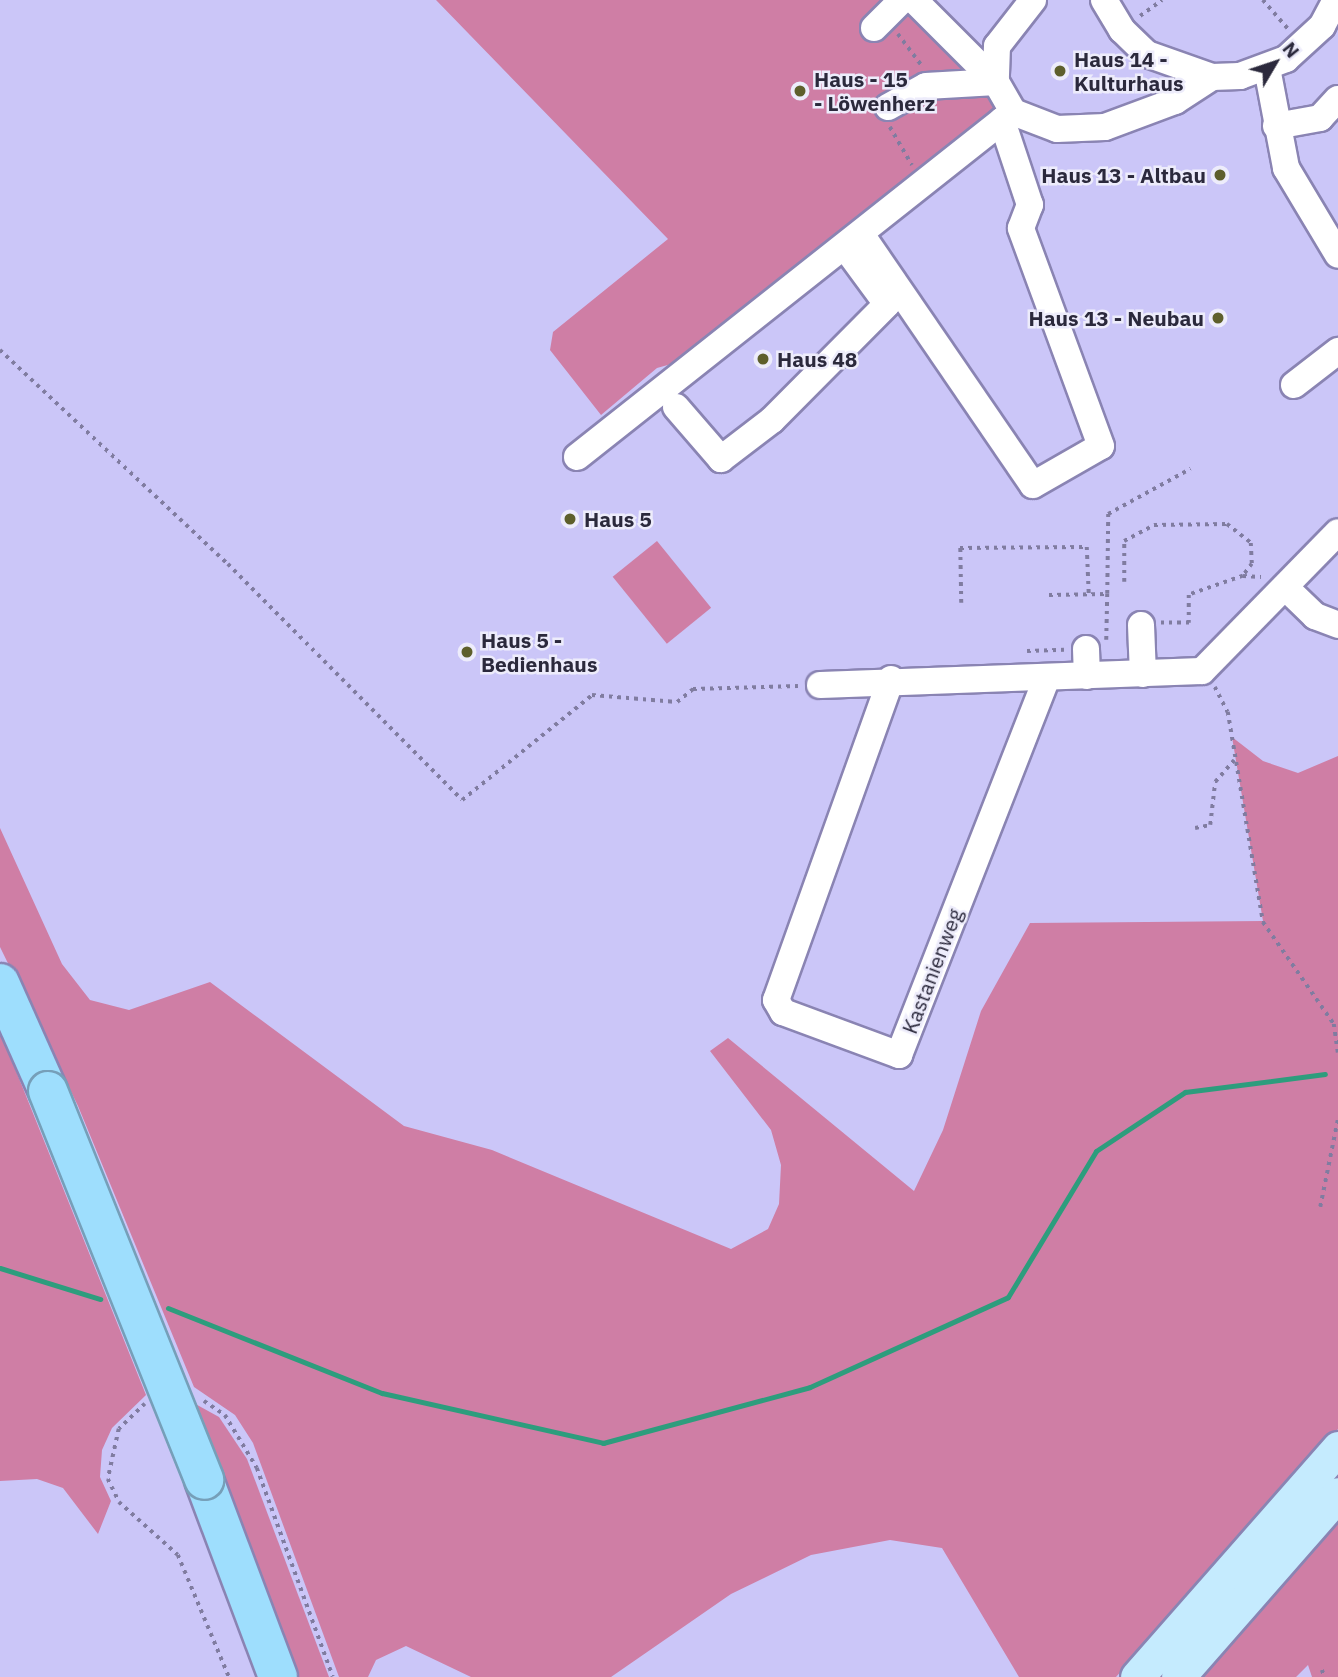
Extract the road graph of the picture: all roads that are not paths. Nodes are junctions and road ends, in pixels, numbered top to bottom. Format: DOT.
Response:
graph roads {
  1 [pos="902,0"];
  2 [pos="914,0"];
  3 [pos="1033,0"];
  4 [pos="1104,0"];
  5 [pos="1336,0"];
  6 [pos="878,23"];
  7 [pos="1267,68"];
  8 [pos="1212,77"];
  9 [pos="996,82"];
  10 [pos="1338,99"];
  11 [pos="888,107"];
  12 [pos="1007,117"];
  13 [pos="1276,126"];
  14 [pos="853,241"];
  15 [pos="1338,255"];
  16 [pos="1338,351"];
  17 [pos="1294,385"];
  18 [pos="676,407"];
  19 [pos="576,457"];
  20 [pos="1338,532"];
  21 [pos="1285,587"];
  22 [pos="1141,625"];
  23 [pos="1338,625"];
  24 [pos="1096,649"];
  25 [pos="1143,674"];
  26 [pos="1087,676"];
  27 [pos="1047,677"];
  28 [pos="891,679"];
  29 [pos="820,685"];
  30 [pos="0,983"];
  31 [pos="1338,1448"];
  32 [pos="1338,1494"];
  33 [pos="278,1677"];
  34 [pos="1137,1677"];
  35 [pos="1178,1677"];
  1 -- 6 [label="street"];
  2 -- 9 [label="street"];
  3 -- 9 [label="street"];
  4 -- 8 [label="street"];
  5 -- 7 [label="street"];
  7 -- 8 [label="street"];
  7 -- 13 [label="street"];
  8 -- 12 [label="street"];
  9 -- 11 [label="street"];
  9 -- 12 [label="street"];
  10 -- 13 [label="street"];
  12 -- 14 [label="street"];
  12 -- 14 [label="street"];
  13 -- 15 [label="street"];
  14 -- 18 [label="street"];
  14 -- 19 [label="street"];
  16 -- 17 [label="street"];
  20 -- 21 [label="street"];
  21 -- 23 [label="street"];
  21 -- 25 [label="street"];
  22 -- 25 [label="street"];
  24 -- 26 [label="street"];
  25 -- 26 [label="street"];
  26 -- 27 [label="street"];
  27 -- 28 [label="street"];
  27 -- 28 [label="street, Kastanienweg"];
  28 -- 29 [label="street"];
  30 -- 33 [label="highway, bridge"];
  31 -- 34 [label="main road"];
  32 -- 35 [label="main road"];
}
